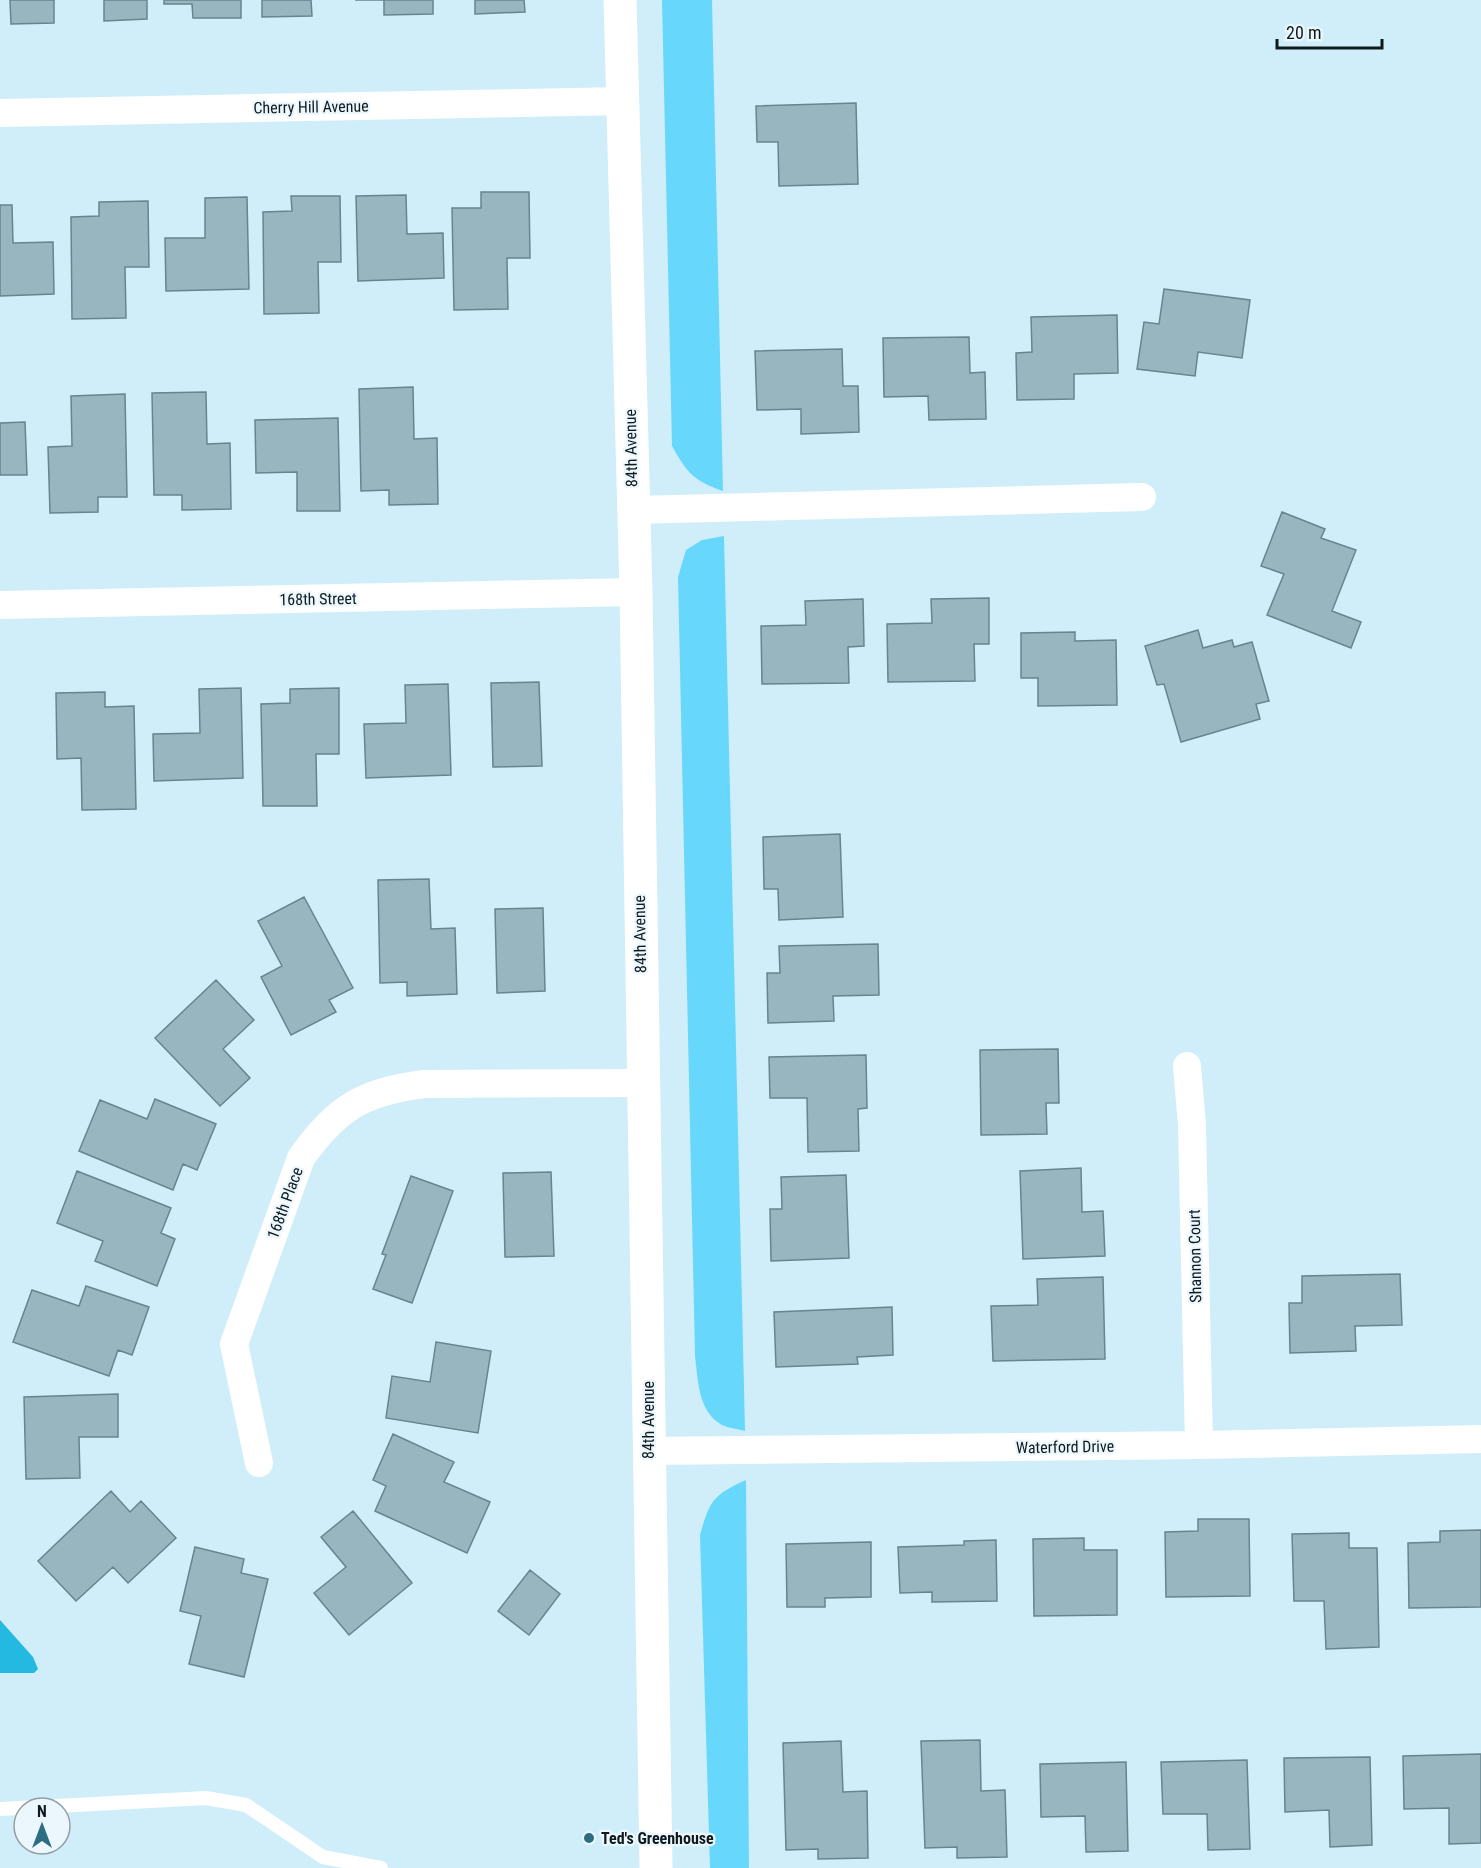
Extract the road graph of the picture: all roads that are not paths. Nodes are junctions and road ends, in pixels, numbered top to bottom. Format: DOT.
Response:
graph roads {
  1 [pos="620,0"];
  2 [pos="623,101"];
  3 [pos="0,113"];
  4 [pos="1142,497"];
  5 [pos="632,510"];
  6 [pos="636,592"];
  7 [pos="0,605"];
  8 [pos="1187,1066"];
  9 [pos="642,1083"];
  10 [pos="1481,1438"];
  11 [pos="1199,1445"];
  12 [pos="648,1451"];
  13 [pos="259,1463"];
  14 [pos="0,1809"];
  15 [pos="381,1868"];
  16 [pos="656,1868"];
  1 -- 2 [label="street, 84th Avenue"];
  2 -- 3 [label="street, Cherry Hill Avenue"];
  2 -- 5 [label="street, 84th Avenue"];
  4 -- 5 [label="street"];
  5 -- 6 [label="street, 84th Avenue"];
  6 -- 7 [label="street, 168th Street"];
  6 -- 9 [label="street, 84th Avenue"];
  8 -- 11 [label="street, Shannon Court"];
  9 -- 12 [label="street, 84th Avenue"];
  9 -- 13 [label="street, 168th Place"];
  10 -- 11 [label="street, Waterford Drive"];
  11 -- 12 [label="street, Waterford Drive"];
  12 -- 16 [label="street, 84th Avenue"];
  14 -- 15 [label="lane"];
}
